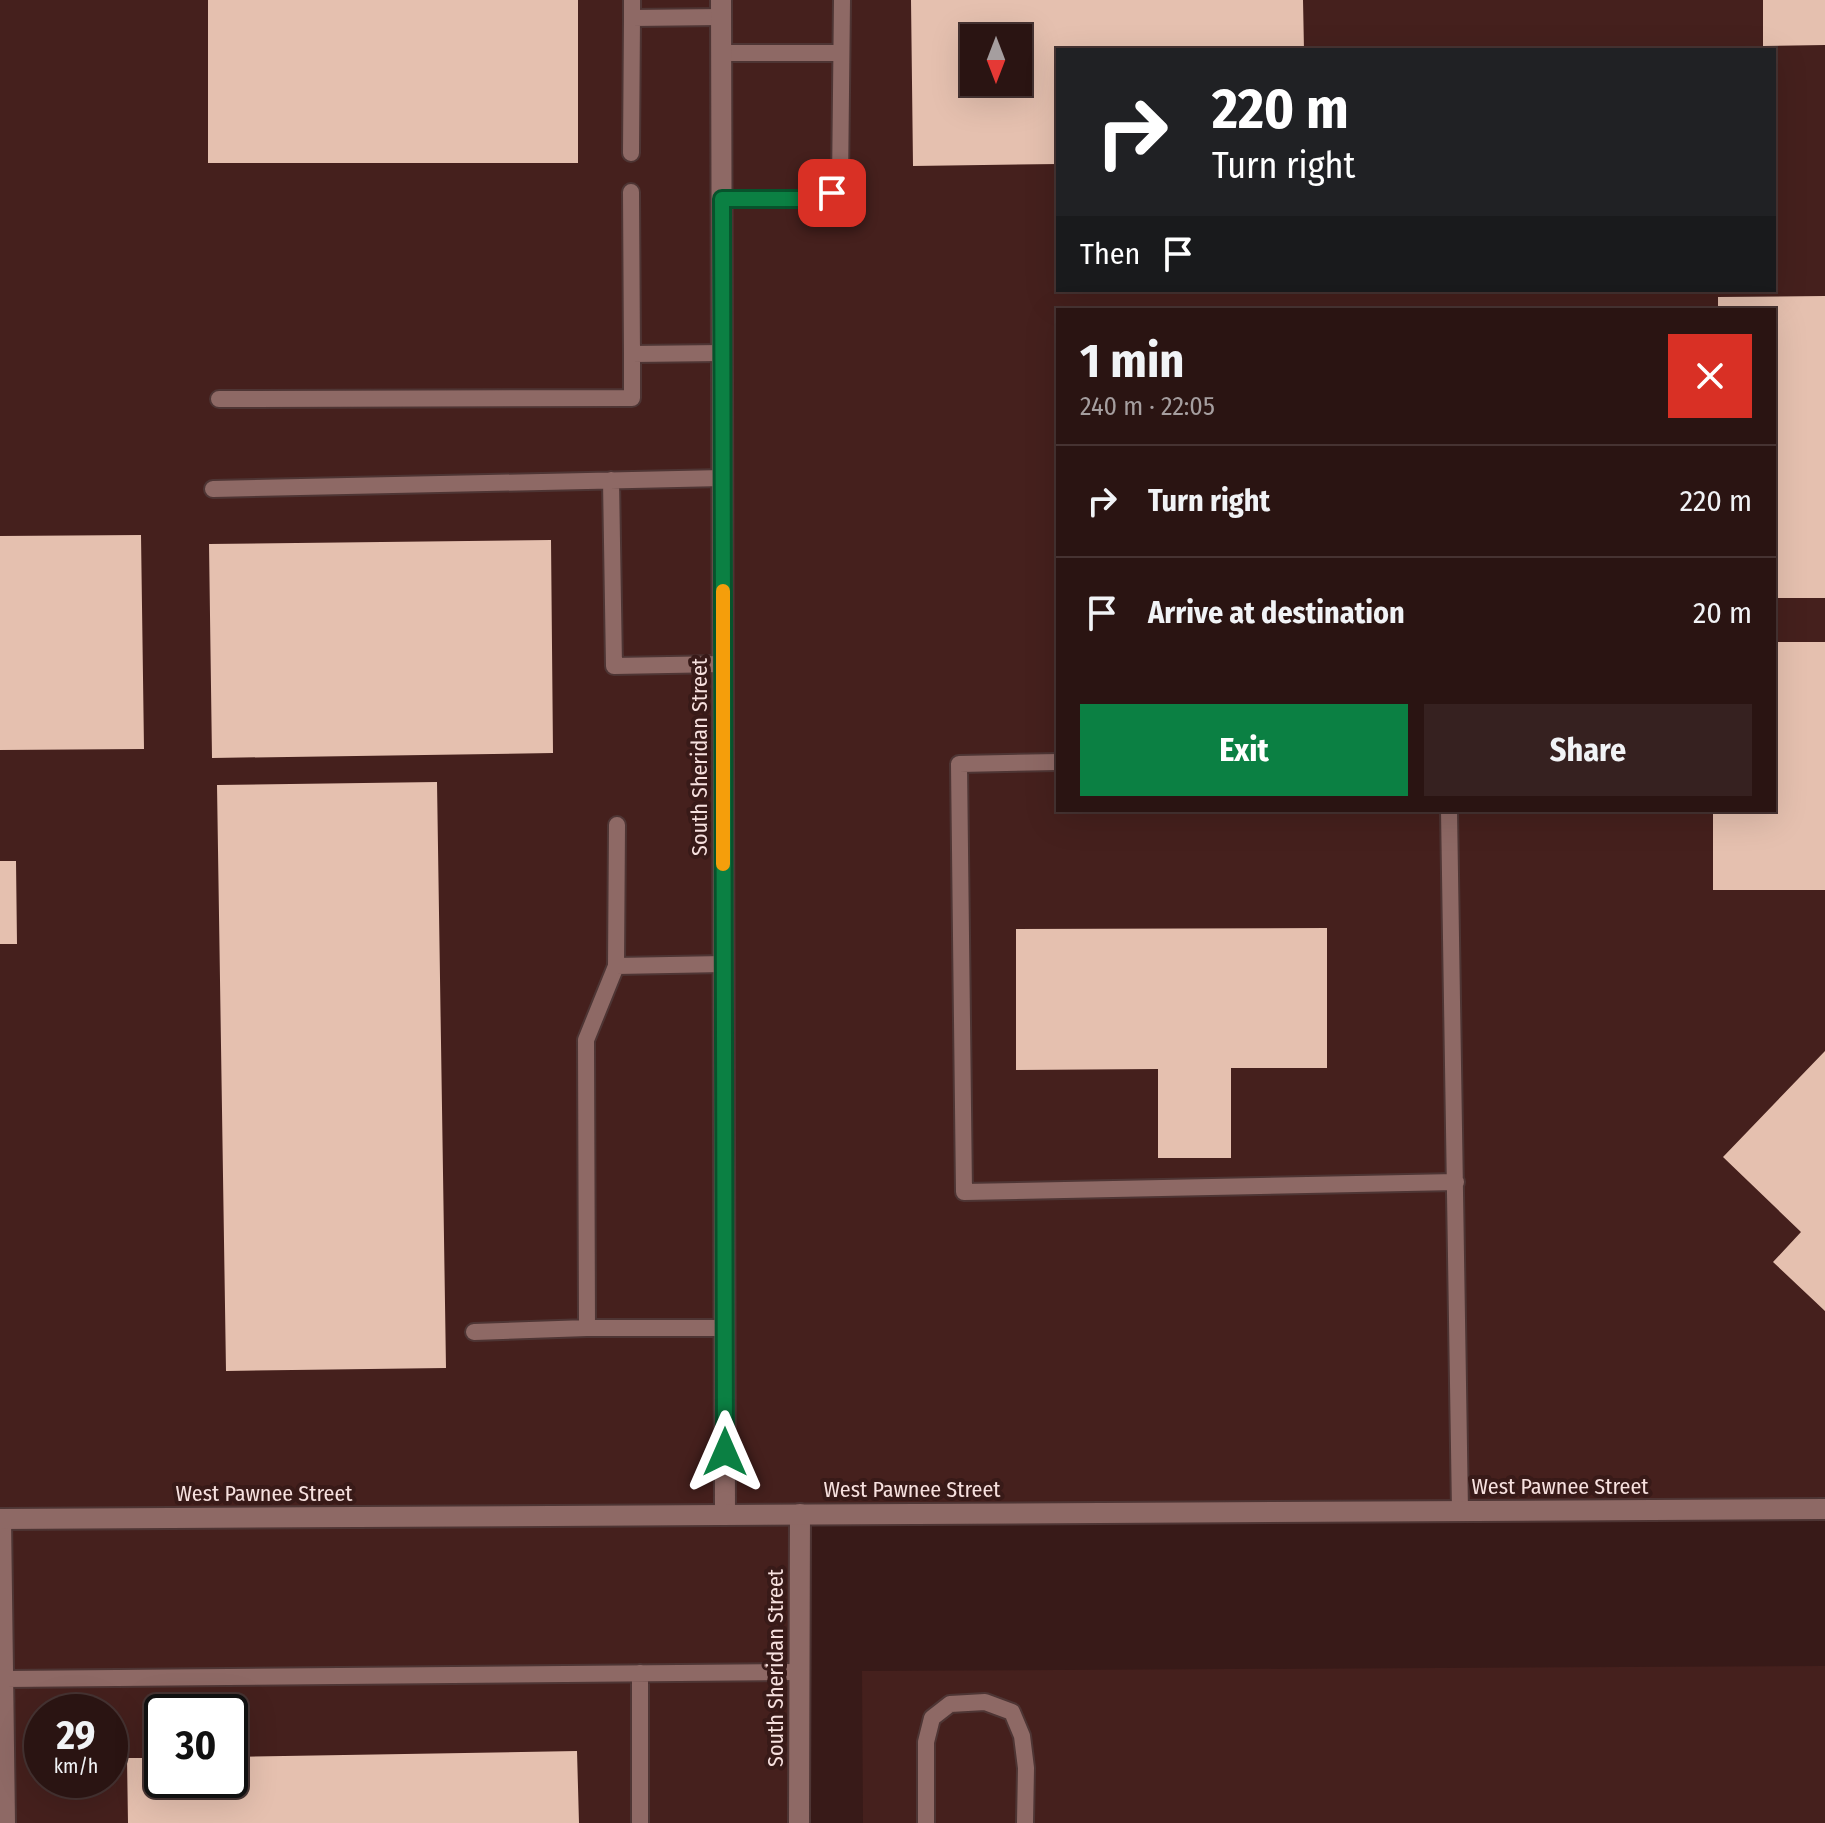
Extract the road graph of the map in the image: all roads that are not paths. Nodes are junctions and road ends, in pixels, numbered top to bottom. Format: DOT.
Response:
graph roads {
  1 [pos="632,0"];
  2 [pos="842,0"];
  3 [pos="721,8"];
  4 [pos="632,18"];
  5 [pos="721,53"];
  6 [pos="841,53"];
  7 [pos="631,153"];
  8 [pos="631,192"];
  9 [pos="722,199"];
  10 [pos="722,353"];
  11 [pos="632,354"];
  12 [pos="219,399"];
  13 [pos="723,478"];
  14 [pos="611,480"];
  15 [pos="213,489"];
  16 [pos="723,664"];
  17 [pos="1056,762"];
  18 [pos="1449,812"];
  19 [pos="617,825"];
  20 [pos="724,964"];
  21 [pos="616,966"];
  22 [pos="1456,1182"];
  23 [pos="587,1328"];
  24 [pos="725,1328"];
  25 [pos="474,1332"];
  26 [pos="1825,1509"];
  27 [pos="1460,1511"];
  28 [pos="800,1514"];
  29 [pos="725,1515"];
  30 [pos="2,1519"];
  31 [pos="800,1672"];
  32 [pos="640,1673"];
  33 [pos="5,1679"];
  34 [pos="3,1753"];
  35 [pos="7,1823"];
  36 [pos="640,1823"];
  37 [pos="799,1823"];
  38 [pos="926,1823"];
  39 [pos="1025,1823"];
  1 -- 4 [label="lane"];
  2 -- 6 [label="lane"];
  3 -- 4 [label="lane"];
  3 -- 5 [label="street, South Sheridan Street"];
  4 -- 7 [label="lane"];
  5 -- 6 [label="lane"];
  5 -- 9 [label="street, South Sheridan Street"];
  6 -- 9 [label="lane"];
  8 -- 11 [label="lane"];
  9 -- 10 [label="street, South Sheridan Street"];
  10 -- 11 [label="lane"];
  10 -- 13 [label="street, South Sheridan Street"];
  11 -- 12 [label="lane"];
  13 -- 14 [label="lane"];
  13 -- 16 [label="street, South Sheridan Street"];
  14 -- 15 [label="lane"];
  14 -- 16 [label="lane"];
  16 -- 20 [label="street, South Sheridan Street"];
  17 -- 22 [label="lane"];
  18 -- 22 [label="lane"];
  19 -- 21 [label="lane"];
  20 -- 21 [label="lane"];
  20 -- 24 [label="street, South Sheridan Street"];
  21 -- 23 [label="lane"];
  22 -- 27 [label="lane"];
  23 -- 24 [label="lane"];
  23 -- 25 [label="lane"];
  24 -- 29 [label="street, South Sheridan Street"];
  26 -- 27 [label="street, West Pawnee Street"];
  27 -- 28 [label="street, West Pawnee Street"];
  28 -- 29 [label="street, West Pawnee Street"];
  28 -- 31 [label="street, South Sheridan Street"];
  29 -- 30 [label="street, West Pawnee Street"];
  30 -- 33 [label="lane"];
  31 -- 32 [label="lane"];
  31 -- 37 [label="street, South Sheridan Street"];
  32 -- 33 [label="lane"];
  32 -- 36 [label="lane"];
  33 -- 34 [label="lane"];
  34 -- 35 [label="lane"];
  38 -- 39 [label="lane"];
}
